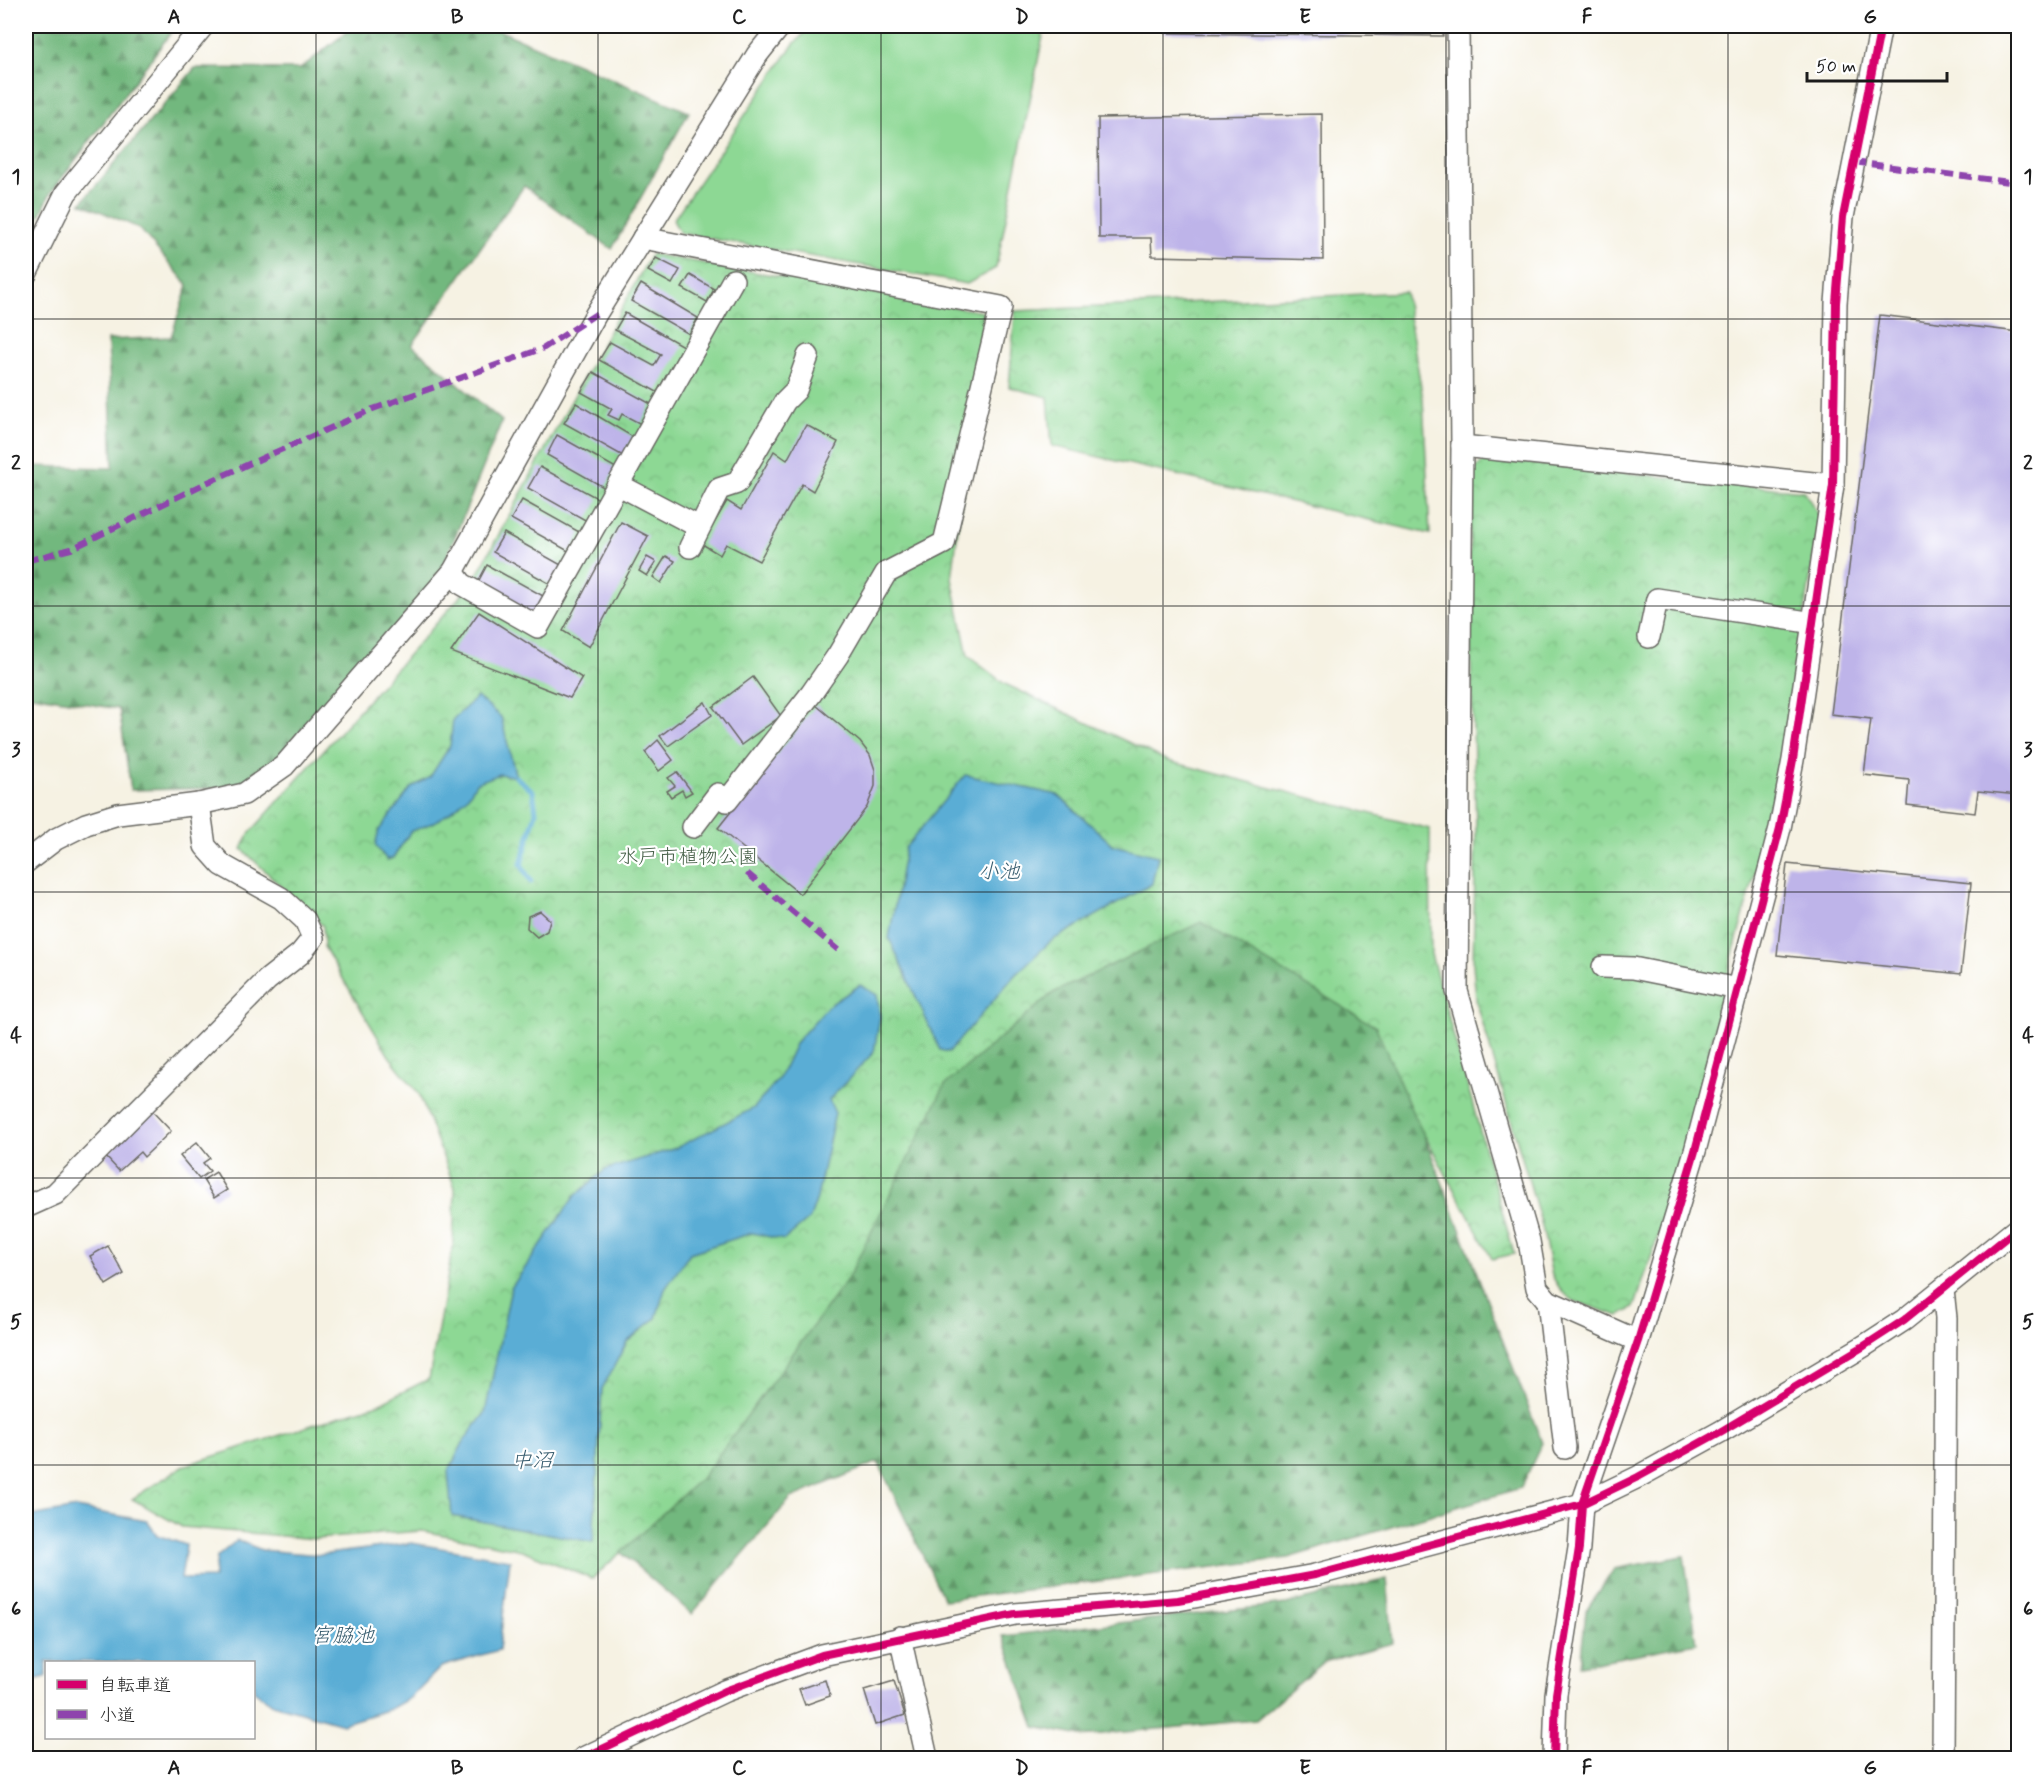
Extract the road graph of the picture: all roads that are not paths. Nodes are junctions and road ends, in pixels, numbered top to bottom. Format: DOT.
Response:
graph roads {
  1 [pos="203,26"];
  2 [pos="780,26"];
  3 [pos="1458,26"];
  4 [pos="1881,26"];
  5 [pos="643,237"];
  6 [pos="26,274"];
  7 [pos="733,280"];
  8 [pos="808,356"];
  9 [pos="1462,446"];
  10 [pos="619,485"];
  11 [pos="1833,485"];
  12 [pos="699,527"];
  13 [pos="690,548"];
  14 [pos="453,572"];
  15 [pos="1814,623"];
  16 [pos="1649,637"];
  17 [pos="199,804"];
  18 [pos="693,827"];
  19 [pos="26,862"];
  20 [pos="1603,967"];
  21 [pos="1738,989"];
  22 [pos="26,1207"];
  23 [pos="2019,1228"];
  24 [pos="1942,1290"];
  25 [pos="1548,1301"];
  26 [pos="1638,1341"];
  27 [pos="1565,1448"];
  28 [pos="1582,1504"];
  29 [pos="900,1637"];
  30 [pos="583,1758"];
  31 [pos="927,1758"];
  32 [pos="1554,1758"];
  33 [pos="1942,1758"];
  1 -- 6 [label="street"];
  2 -- 5 [label="street"];
  3 -- 9 [label="street"];
  4 -- 11 [label="street"];
  5 -- 14 [label="street"];
  5 -- 18 [label="street"];
  7 -- 10 [label="street"];
  8 -- 12 [label="street"];
  9 -- 11 [label="street"];
  9 -- 25 [label="street"];
  10 -- 12 [label="street"];
  10 -- 14 [label="street"];
  11 -- 15 [label="street"];
  12 -- 13 [label="street"];
  14 -- 17 [label="street"];
  15 -- 16 [label="street"];
  15 -- 21 [label="street"];
  17 -- 19 [label="street"];
  17 -- 22 [label="street"];
  20 -- 21 [label="street"];
  21 -- 26 [label="street"];
  23 -- 24 [label="street"];
  24 -- 28 [label="street"];
  24 -- 33 [label="street"];
  25 -- 26 [label="street"];
  25 -- 27 [label="street"];
  26 -- 28 [label="street"];
  28 -- 29 [label="street"];
  28 -- 32 [label="street"];
  29 -- 30 [label="street"];
  29 -- 31 [label="street"];
}
